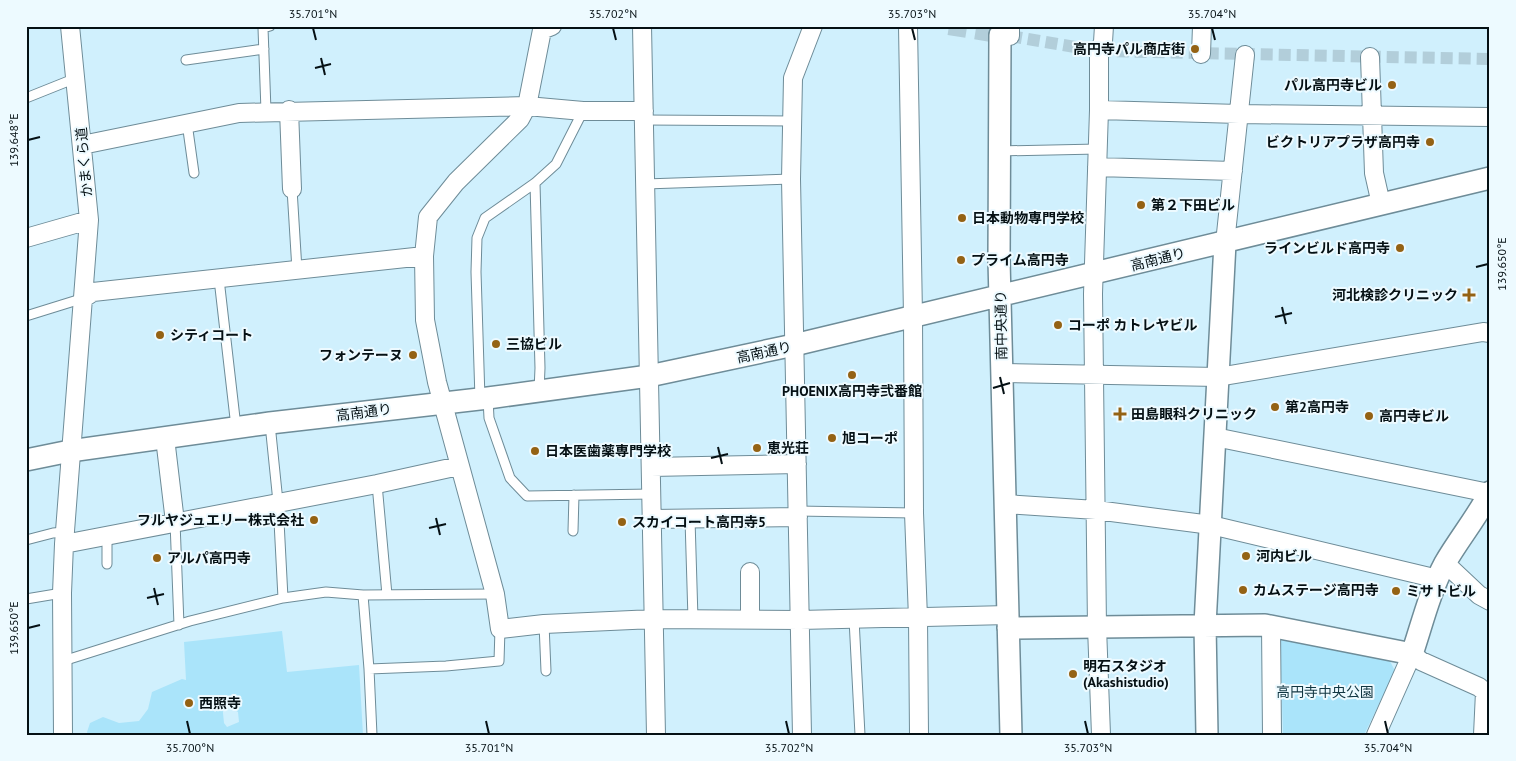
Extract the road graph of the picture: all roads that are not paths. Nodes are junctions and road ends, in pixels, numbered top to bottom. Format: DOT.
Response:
graph roads {
  1 [pos="70,26"];
  2 [pos="270,26"];
  3 [pos="552,26"];
  4 [pos="642,26"];
  5 [pos="813,26"];
  6 [pos="908,26"];
  7 [pos="1104,26"];
  8 [pos="1202,26"];
  9 [pos="1007,32"];
  10 [pos="264,49"];
  11 [pos="1201,54"];
  12 [pos="1245,54"];
  13 [pos="1370,57"];
  14 [pos="186,60"];
  15 [pos="76,78"];
  16 [pos="26,98"];
  17 [pos="527,106"];
  18 [pos="289,110"];
  19 [pos="1099,110"];
  20 [pos="266,111"];
  21 [pos="583,111"];
  22 [pos="1239,114"];
  23 [pos="1372,115"];
  24 [pos="644,116"];
  25 [pos="1490,117"];
  26 [pos="792,121"];
  27 [pos="187,124"];
  28 [pos="82,145"];
  29 [pos="1098,149"];
  30 [pos="999,151"];
  31 [pos="1097,167"];
  32 [pos="1233,170"];
  33 [pos="194,173"];
  34 [pos="1490,178"];
  35 [pos="791,179"];
  36 [pos="536,183"];
  37 [pos="645,184"];
  38 [pos="292,189"];
  39 [pos="1381,204"];
  40 [pos="89,220"];
  41 [pos="26,238"];
  42 [pos="1225,242"];
  43 [pos="424,256"];
  44 [pos="297,270"];
  45 [pos="1093,275"];
  46 [pos="219,279"];
  47 [pos="1000,296"];
  48 [pos="84,298"];
  49 [pos="26,316"];
  50 [pos="913,316"];
  51 [pos="1490,332"];
  52 [pos="794,345"];
  53 [pos="1002,373"];
  54 [pos="1093,375"];
  55 [pos="649,376"];
  56 [pos="1218,377"];
  57 [pos="539,391"];
  58 [pos="484,398"];
  59 [pos="442,403"];
  60 [pos="270,423"];
  61 [pos="236,428"];
  62 [pos="1215,436"];
  63 [pos="165,438"];
  64 [pos="70,451"];
  65 [pos="26,460"];
  66 [pos="797,464"];
  67 [pos="459,466"];
  68 [pos="651,467"];
  69 [pos="378,484"];
  70 [pos="1489,492"];
  71 [pos="652,494"];
  72 [pos="574,495"];
  73 [pos="278,502"];
  74 [pos="1005,504"];
  75 [pos="1096,510"];
  76 [pos="914,513"];
  77 [pos="798,514"];
  78 [pos="690,518"];
  79 [pos="652,519"];
  80 [pos="175,522"];
  81 [pos="1211,525"];
  82 [pos="573,531"];
  83 [pos="108,535"];
  84 [pos="64,538"];
  85 [pos="26,540"];
  86 [pos="108,564"];
  87 [pos="1441,571"];
  88 [pos="750,572"];
  89 [pos="62,594"];
  90 [pos="495,594"];
  91 [pos="363,595"];
  92 [pos="387,595"];
  93 [pos="283,598"];
  94 [pos="26,599"];
  95 [pos="1490,601"];
  96 [pos="918,618"];
  97 [pos="654,619"];
  98 [pos="693,619"];
  99 [pos="750,619"];
  100 [pos="854,619"];
  101 [pos="800,620"];
  102 [pos="1008,622"];
  103 [pos="544,624"];
  104 [pos="179,625"];
  105 [pos="1205,625"];
  106 [pos="1271,626"];
  107 [pos="1097,627"];
  108 [pos="500,629"];
  109 [pos="1412,654"];
  110 [pos="63,661"];
  111 [pos="369,669"];
  112 [pos="546,671"];
  113 [pos="63,735"];
  114 [pos="372,735"];
  115 [pos="656,735"];
  116 [pos="802,735"];
  117 [pos="860,735"];
  118 [pos="919,735"];
  119 [pos="1011,735"];
  120 [pos="1101,735"];
  121 [pos="1208,735"];
  122 [pos="1272,735"];
  123 [pos="1376,735"];
  124 [pos="1483,735"];
  1 -- 15 [label="street, かまくら道"];
  2 -- 10 [label="lane"];
  3 -- 17 [label="street"];
  4 -- 24 [label="street"];
  5 -- 26 [label="street"];
  6 -- 50 [label="street"];
  7 -- 19 [label="street"];
  8 -- 11 [label="street"];
  9 -- 30 [label="street, 南中央通り"];
  10 -- 14 [label="lane"];
  10 -- 20 [label="lane"];
  12 -- 22 [label="street"];
  13 -- 23 [label="street"];
  15 -- 16 [label="lane"];
  15 -- 28 [label="street, かまくら道"];
  17 -- 18 [label="street"];
  17 -- 21 [label="street"];
  17 -- 43 [label="street"];
  18 -- 20 [label="street"];
  18 -- 38 [label="street"];
  19 -- 22 [label="street"];
  19 -- 29 [label="street"];
  20 -- 27 [label="street"];
  21 -- 24 [label="street"];
  21 -- 36 [label="lane"];
  22 -- 23 [label="street"];
  22 -- 32 [label="street"];
  23 -- 25 [label="street"];
  23 -- 39 [label="street"];
  24 -- 26 [label="lane"];
  24 -- 37 [label="street"];
  26 -- 35 [label="street"];
  27 -- 28 [label="street"];
  27 -- 33 [label="lane"];
  28 -- 40 [label="street, かまくら道"];
  29 -- 30 [label="lane"];
  29 -- 31 [label="street"];
  30 -- 47 [label="street, 南中央通り"];
  31 -- 32 [label="street"];
  31 -- 45 [label="street"];
  32 -- 42 [label="street"];
  34 -- 39 [label="street, 高南通り"];
  35 -- 37 [label="lane"];
  35 -- 52 [label="street"];
  36 -- 57 [label="lane"];
  36 -- 58 [label="lane"];
  37 -- 55 [label="street"];
  38 -- 44 [label="lane"];
  39 -- 42 [label="street, 高南通り"];
  40 -- 41 [label="street"];
  40 -- 48 [label="street, かまくら道"];
  42 -- 45 [label="street, 高南通り"];
  42 -- 56 [label="street"];
  43 -- 44 [label="street"];
  43 -- 59 [label="street"];
  44 -- 46 [label="street"];
  45 -- 47 [label="street, 高南通り"];
  45 -- 54 [label="street"];
  46 -- 48 [label="street"];
  46 -- 61 [label="lane"];
  47 -- 50 [label="street, 高南通り"];
  47 -- 53 [label="street, 南中央通り"];
  48 -- 49 [label="lane"];
  48 -- 64 [label="street, かまくら道"];
  50 -- 52 [label="street, 高南通り"];
  50 -- 76 [label="street"];
  51 -- 56 [label="street"];
  52 -- 55 [label="street, 高南通り"];
  52 -- 66 [label="street"];
  53 -- 54 [label="street"];
  53 -- 74 [label="street, 南中央通り"];
  54 -- 56 [label="street"];
  54 -- 75 [label="street"];
  55 -- 57 [label="street, 高南通り"];
  55 -- 68 [label="street"];
  56 -- 62 [label="street"];
  57 -- 58 [label="street, 高南通り"];
  58 -- 59 [label="street, 高南通り"];
  58 -- 72 [label="lane"];
  59 -- 60 [label="street, 高南通り"];
  59 -- 67 [label="street"];
  60 -- 61 [label="street, 高南通り"];
  60 -- 73 [label="lane"];
  61 -- 63 [label="street, 高南通り"];
  62 -- 70 [label="street"];
  62 -- 81 [label="street"];
  63 -- 64 [label="street, 高南通り"];
  63 -- 80 [label="street"];
  64 -- 65 [label="street, 高南通り"];
  64 -- 84 [label="street, かまくら道"];
  66 -- 68 [label="street"];
  66 -- 77 [label="street"];
  67 -- 69 [label="street"];
  67 -- 90 [label="street"];
  68 -- 71 [label="street"];
  69 -- 73 [label="street"];
  69 -- 92 [label="lane"];
  70 -- 87 [label="street"];
  71 -- 72 [label="lane"];
  71 -- 79 [label="street"];
  72 -- 82 [label="lane"];
  73 -- 80 [label="street"];
  73 -- 93 [label="lane"];
  74 -- 75 [label="street"];
  74 -- 102 [label="street, 南中央通り"];
  75 -- 81 [label="street"];
  75 -- 107 [label="street"];
  76 -- 77 [label="lane"];
  76 -- 96 [label="street"];
  77 -- 78 [label="street"];
  77 -- 101 [label="street"];
  78 -- 79 [label="street"];
  78 -- 98 [label="lane"];
  79 -- 97 [label="street"];
  80 -- 83 [label="street"];
  80 -- 104 [label="lane"];
  81 -- 87 [label="street"];
  81 -- 105 [label="street"];
  83 -- 84 [label="street"];
  83 -- 86 [label="lane"];
  84 -- 85 [label="lane"];
  84 -- 89 [label="street, かまくら道"];
  87 -- 95 [label="street"];
  87 -- 109 [label="street"];
  88 -- 99 [label="street"];
  89 -- 94 [label="lane"];
  89 -- 110 [label="street, かまくら道"];
  90 -- 92 [label="lane"];
  90 -- 108 [label="street"];
  91 -- 92 [label="lane"];
  91 -- 93 [label="lane"];
  91 -- 111 [label="lane"];
  93 -- 104 [label="lane"];
  96 -- 100 [label="street"];
  96 -- 102 [label="street"];
  96 -- 118 [label="street"];
  97 -- 98 [label="street"];
  97 -- 103 [label="street"];
  97 -- 115 [label="street"];
  98 -- 99 [label="street"];
  99 -- 101 [label="street"];
  100 -- 101 [label="street"];
  100 -- 117 [label="lane"];
  101 -- 116 [label="street"];
  102 -- 107 [label="street"];
  102 -- 119 [label="street, 南中央通り"];
  103 -- 108 [label="street"];
  103 -- 112 [label="lane"];
  104 -- 110 [label="lane"];
  105 -- 106 [label="street"];
  105 -- 107 [label="street"];
  105 -- 121 [label="street"];
  106 -- 109 [label="street"];
  106 -- 122 [label="street"];
  107 -- 120 [label="street"];
  108 -- 111 [label="lane"];
  109 -- 123 [label="street"];
  109 -- 124 [label="street"];
  110 -- 113 [label="street, かまくら道"];
  111 -- 114 [label="lane"];
}
